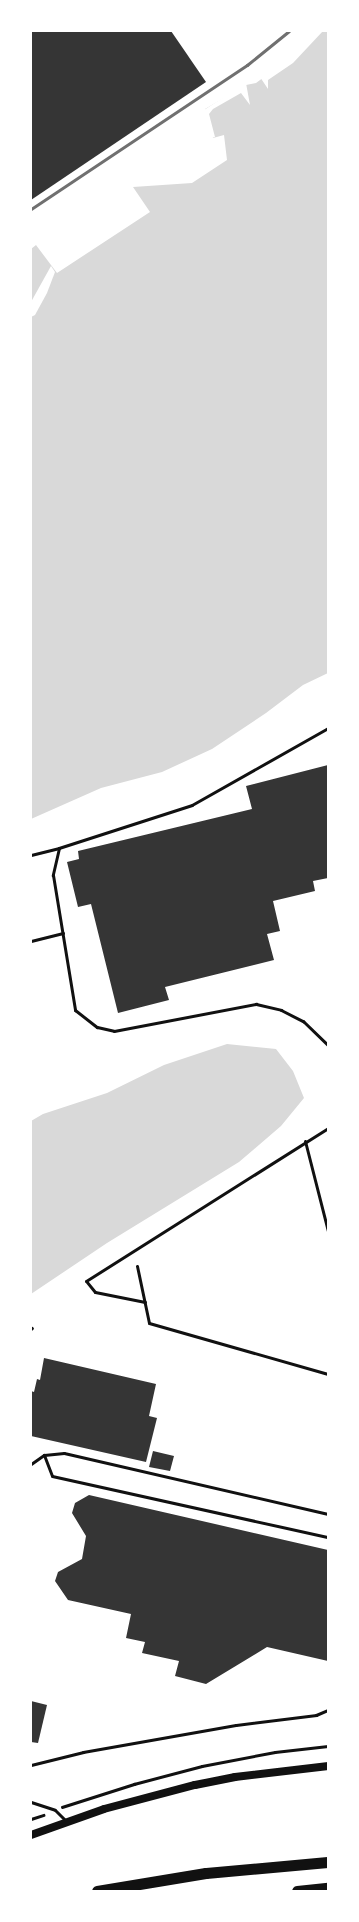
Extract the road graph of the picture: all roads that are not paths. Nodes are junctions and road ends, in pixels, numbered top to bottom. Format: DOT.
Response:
graph roads {
  1 [pos="328,728"];
  2 [pos="59,848"];
  3 [pos="31,855"];
  4 [pos="63,933"];
  5 [pos="31,941"];
  6 [pos="328,1045"];
  7 [pos="328,1128"];
  8 [pos="305,1141"];
  9 [pos="328,1231"];
  10 [pos="137,1266"];
  11 [pos="145,1302"];
  12 [pos="328,1374"];
  13 [pos="44,1455"];
  14 [pos="31,1464"];
  15 [pos="328,1514"];
  16 [pos="328,1537"];
  17 [pos="328,1710"];
  18 [pos="31,1765"];
  19 [pos="328,1766"];
  20 [pos="31,1802"];
  21 [pos="66,1822"];
  22 [pos="31,1835"];
  23 [pos="328,1862"];
  24 [pos="328,1888"];
  25 [pos="97,1891"];
  26 [pos="297,1891"];
  1 -- 2 [label="lane"];
  2 -- 3 [label="lane"];
  2 -- 4 [label="lane"];
  4 -- 5 [label="lane"];
  4 -- 6 [label="lane"];
  7 -- 8 [label="lane"];
  8 -- 9 [label="lane"];
  8 -- 11 [label="lane"];
  10 -- 11 [label="lane"];
  11 -- 12 [label="lane"];
  13 -- 14 [label="lane"];
  13 -- 15 [label="lane"];
  13 -- 16 [label="lane"];
  17 -- 18 [label="lane"];
  19 -- 21 [label="main road"];
  20 -- 21 [label="lane"];
  21 -- 22 [label="main road"];
  23 -- 25 [label="highway"];
  24 -- 26 [label="highway"];
}
